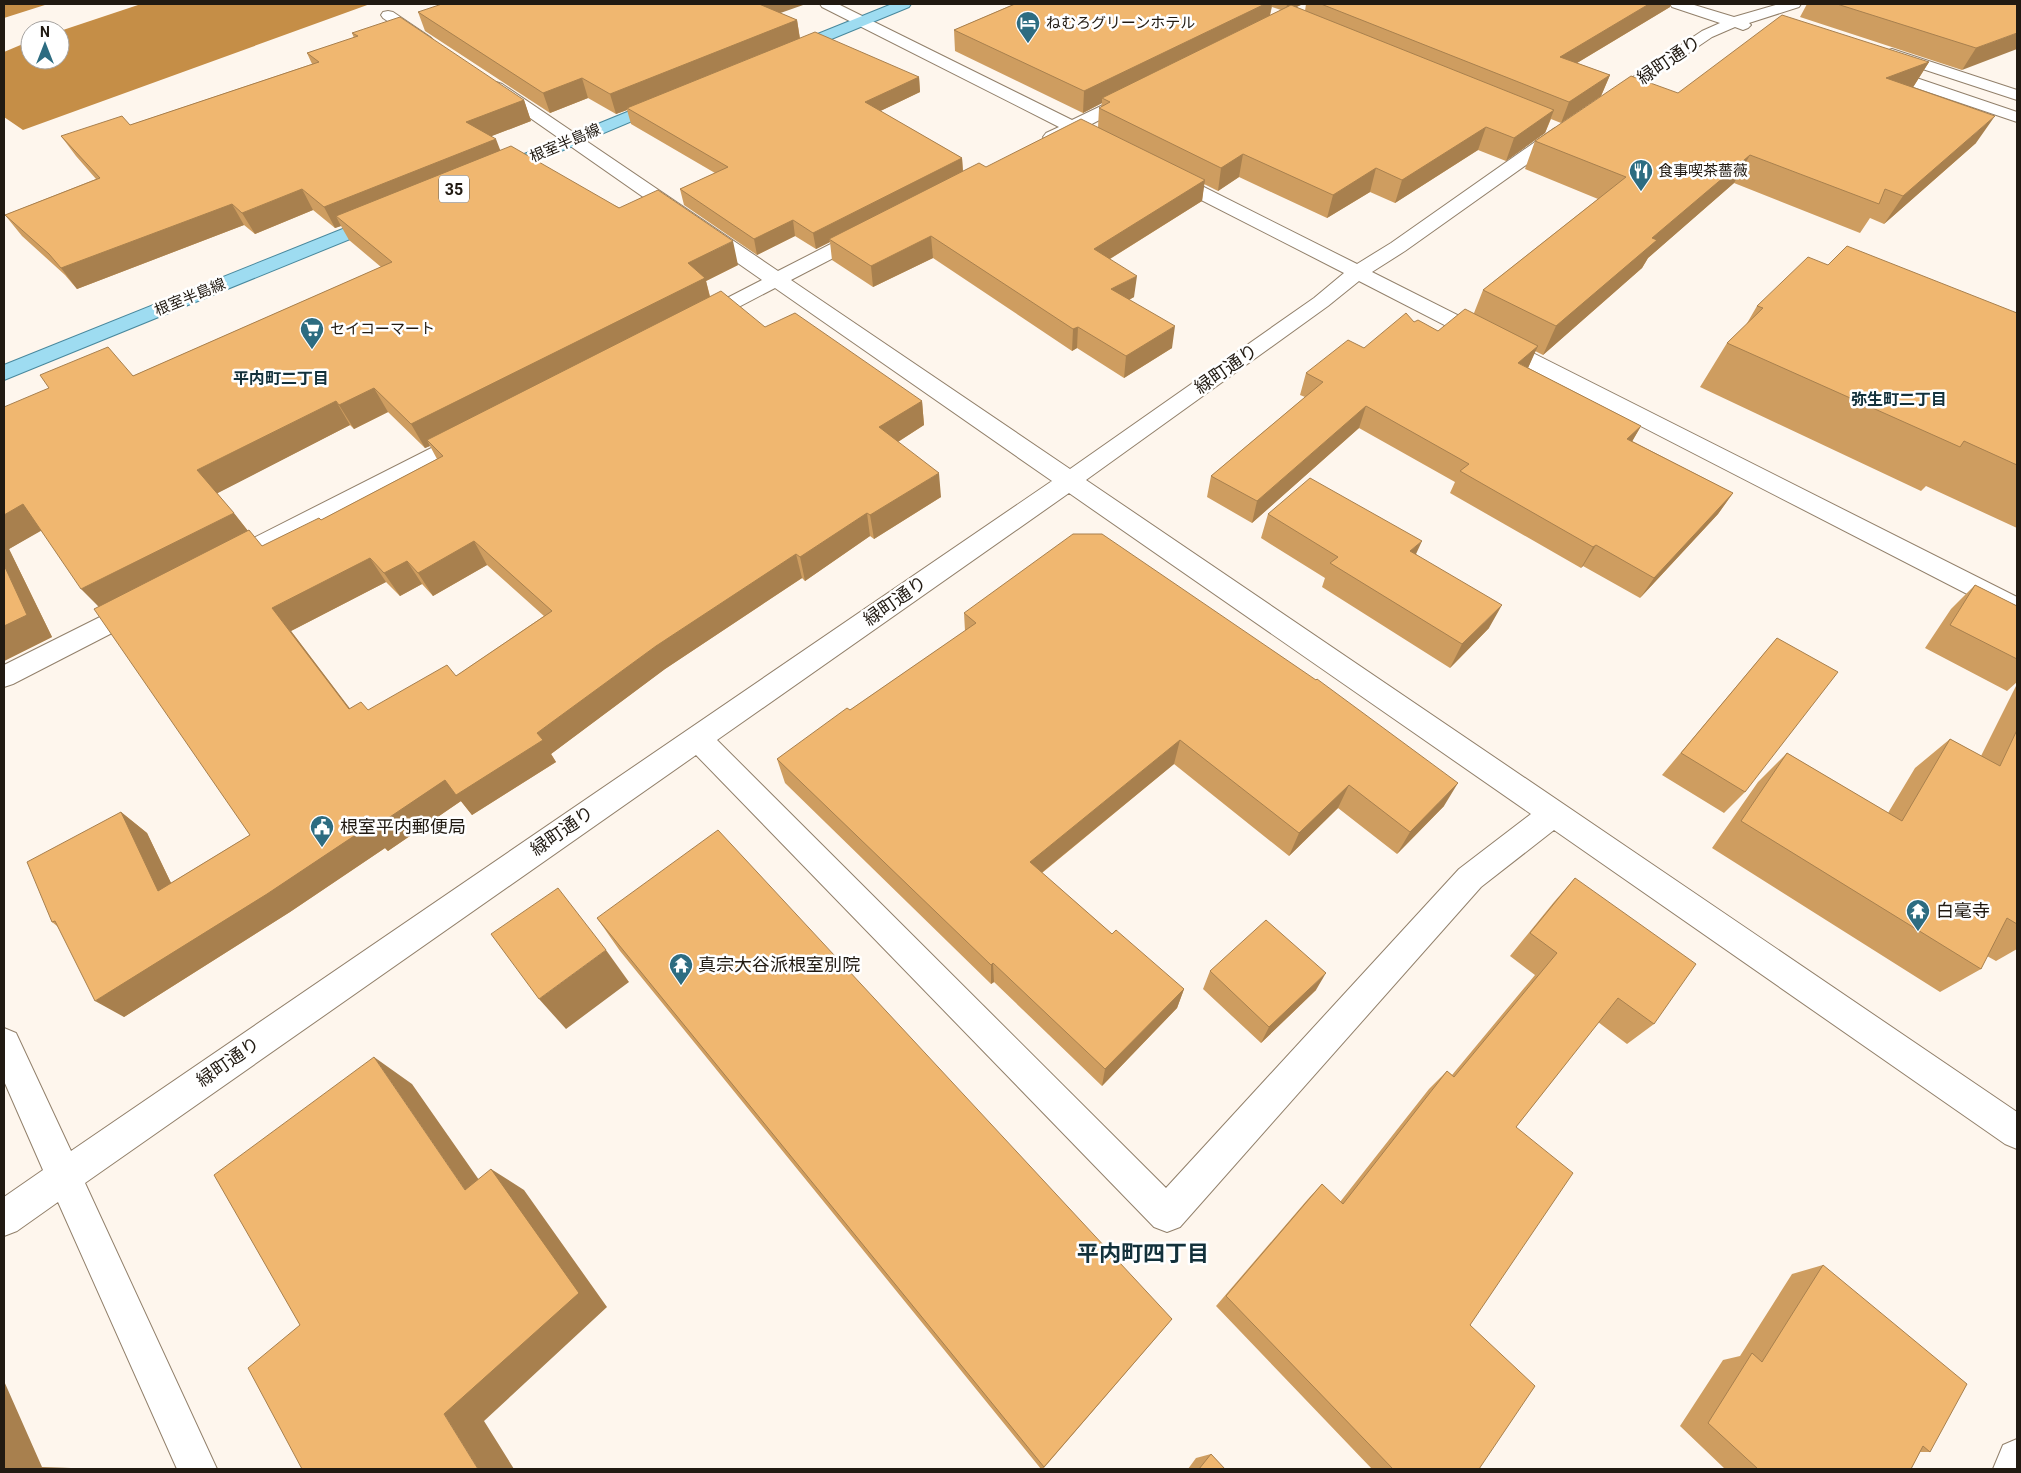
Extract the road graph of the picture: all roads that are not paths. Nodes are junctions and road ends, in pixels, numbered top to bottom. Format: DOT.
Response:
graph roads {
  1 [pos="827,4"];
  2 [pos="904,4"];
  3 [pos="1677,4"];
  4 [pos="1793,12"];
  5 [pos="1737,13"];
  6 [pos="388,15"];
  7 [pos="863,21"];
  8 [pos="1881,50"];
  9 [pos="445,53"];
  10 [pos="772,58"];
  11 [pos="1871,67"];
  12 [pos="477,74"];
  13 [pos="1150,88"];
  14 [pos="682,94"];
  15 [pos="2017,95"];
  16 [pos="2017,117"];
  17 [pos="1072,127"];
  18 [pos="573,139"];
  19 [pos="1098,140"];
  20 [pos="1037,145"];
  21 [pos="1149,166"];
  22 [pos="480,178"];
  23 [pos="397,212"];
  24 [pos="881,226"];
  25 [pos="1359,271"];
  26 [pos="777,280"];
  27 [pos="688,326"];
  28 [pos="4,373"];
  29 [pos="484,431"];
  30 [pos="1068,482"];
  31 [pos="208,572"];
  32 [pos="155,600"];
  33 [pos="2017,608"];
  34 [pos="4,677"];
  35 [pos="697,738"];
  36 [pos="1553,814"];
  37 [pos="4,1044"];
  38 [pos="2017,1132"];
  39 [pos="64,1175"];
  40 [pos="4,1218"];
  41 [pos="2017,1460"];
  42 [pos="198,1469"];
  43 [pos="2013,1469"];
  1 -- 7 [label="street"];
  2 -- 7 [label="main road"];
  3 -- 5 [label="street"];
  4 -- 5 [label="street, 緑町通り"];
  5 -- 25 [label="street, 緑町通り"];
  6 -- 9 [label="street"];
  7 -- 10 [label="main road"];
  7 -- 17 [label="street"];
  8 -- 15 [label="street"];
  11 -- 16 [label="street"];
  12 -- 18 [label="street"];
  13 -- 17 [label="street"];
  14 -- 18 [label="main road, 根室半島線 / 35"];
  17 -- 19 [label="street"];
  17 -- 20 [label="street"];
  18 -- 22 [label="main road, 根室半島線 / 35"];
  18 -- 26 [label="street"];
  21 -- 25 [label="street"];
  23 -- 28 [label="main road, 根室半島線"];
  24 -- 26 [label="street"];
  25 -- 30 [label="street, 緑町通り"];
  25 -- 33 [label="street"];
  26 -- 27 [label="street"];
  26 -- 30 [label="street"];
  29 -- 31 [label="street"];
  30 -- 35 [label="street, 緑町通り"];
  30 -- 36 [label="street"];
  32 -- 34 [label="street"];
  35 -- 36 [label="street"];
  35 -- 39 [label="street, 緑町通り"];
  36 -- 38 [label="street"];
  37 -- 39 [label="street"];
  39 -- 40 [label="street, 緑町通り"];
  39 -- 42 [label="street"];
  41 -- 43 [label="street"];
}
